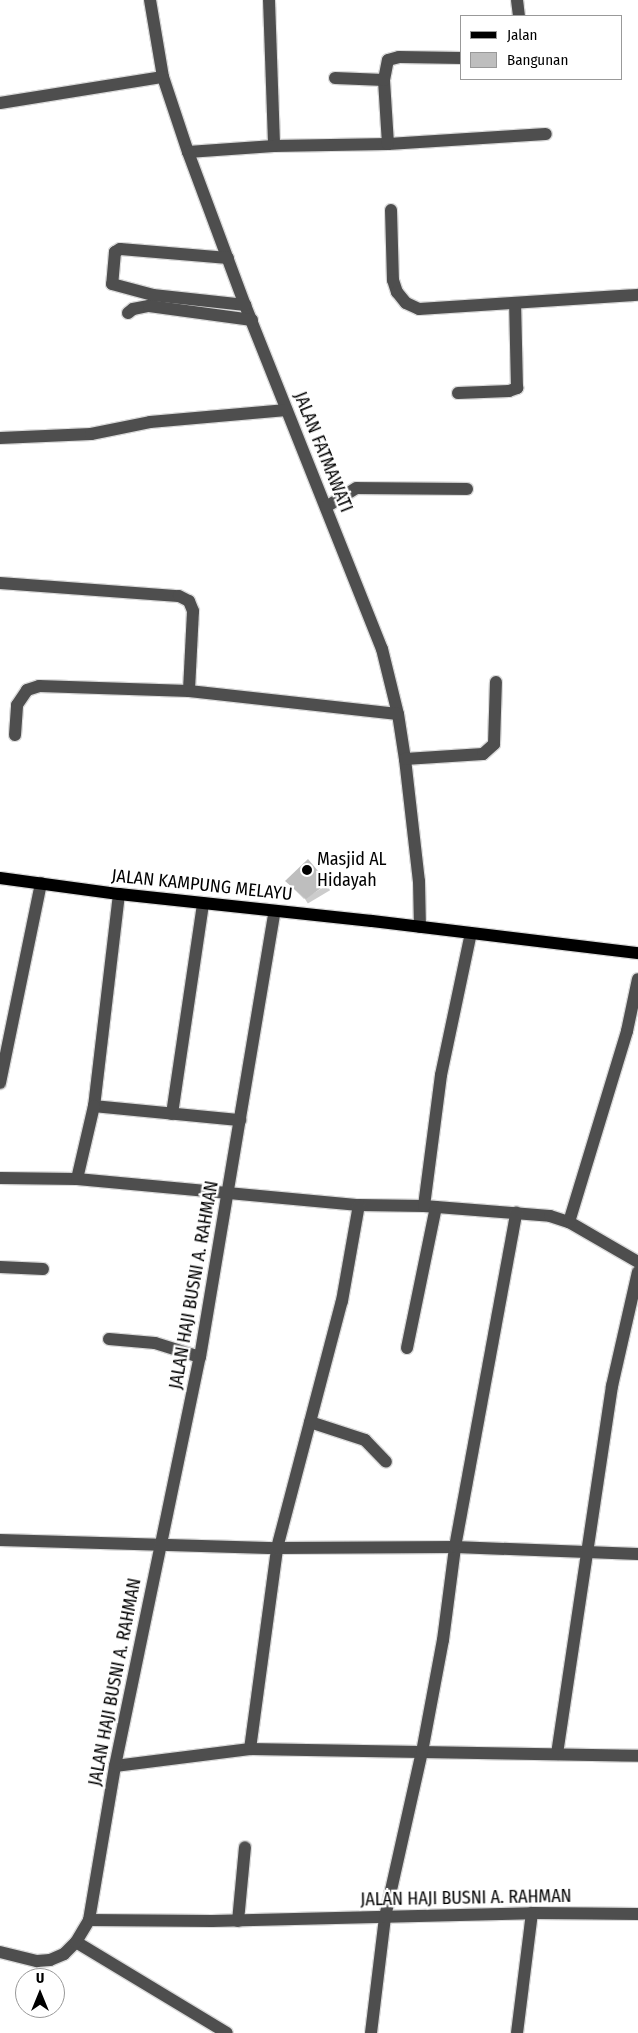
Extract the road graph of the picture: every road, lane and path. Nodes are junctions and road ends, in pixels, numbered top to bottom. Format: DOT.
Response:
graph roads {
  1 [pos="150,0"];
  2 [pos="269,0"];
  3 [pos="518,0"];
  4 [pos="519,15"];
  5 [pos="460,58"];
  6 [pos="163,77"];
  7 [pos="335,78"];
  8 [pos="384,80"];
  9 [pos="0,103"];
  10 [pos="546,134"];
  11 [pos="388,144"];
  12 [pos="274,146"];
  13 [pos="188,152"];
  14 [pos="390,210"];
  15 [pos="228,258"];
  16 [pos="638,295"];
  17 [pos="515,303"];
  18 [pos="245,305"];
  19 [pos="128,313"];
  20 [pos="252,320"];
  21 [pos="458,393"];
  22 [pos="286,410"];
  23 [pos="0,438"];
  24 [pos="468,489"];
  25 [pos="326,507"];
  26 [pos="0,583"];
  27 [pos="496,682"];
  28 [pos="189,691"];
  29 [pos="398,714"];
  30 [pos="16,735"];
  31 [pos="405,759"];
  32 [pos="0,878"];
  33 [pos="41,884"];
  34 [pos="118,894"];
  35 [pos="203,903"];
  36 [pos="275,911"];
  37 [pos="420,927"];
  38 [pos="471,933"];
  39 [pos="638,953"];
  40 [pos="638,979"];
  41 [pos="0,1083"];
  42 [pos="94,1106"];
  43 [pos="172,1114"];
  44 [pos="240,1120"];
  45 [pos="0,1178"];
  46 [pos="77,1179"];
  47 [pos="228,1192"];
  48 [pos="359,1205"];
  49 [pos="430,1207"];
  50 [pos="516,1213"];
  51 [pos="568,1222"];
  52 [pos="638,1262"];
  53 [pos="0,1267"];
  54 [pos="43,1269"];
  55 [pos="638,1272"];
  56 [pos="109,1338"];
  57 [pos="407,1348"];
  58 [pos="200,1357"];
  59 [pos="310,1422"];
  60 [pos="386,1462"];
  61 [pos="0,1540"];
  62 [pos="160,1545"];
  63 [pos="455,1547"];
  64 [pos="277,1548"];
  65 [pos="586,1552"];
  66 [pos="638,1554"];
  67 [pos="250,1749"];
  68 [pos="422,1752"];
  69 [pos="557,1754"];
  70 [pos="638,1756"];
  71 [pos="115,1766"];
  72 [pos="245,1847"];
  73 [pos="532,1913"];
  74 [pos="638,1914"];
  75 [pos="385,1917"];
  76 [pos="90,1920"];
  77 [pos="238,1921"];
  78 [pos="76,1942"];
  79 [pos="0,1952"];
  80 [pos="226,2033"];
  81 [pos="371,2033"];
  82 [pos="517,2033"];
  1 -- 6 [label="street, JALAN FATMAWATI"];
  2 -- 12 [label="street"];
  3 -- 4 [label="street"];
  5 -- 8 [label="street"];
  6 -- 9 [label="street"];
  6 -- 13 [label="street, JALAN FATMAWATI"];
  7 -- 8 [label="street"];
  8 -- 11 [label="street"];
  10 -- 11 [label="street"];
  11 -- 12 [label="street"];
  12 -- 13 [label="street"];
  13 -- 15 [label="street, JALAN FATMAWATI"];
  14 -- 17 [label="street"];
  15 -- 18 [label="street, JALAN FATMAWATI"];
  15 -- 18 [label="street"];
  16 -- 17 [label="street"];
  17 -- 21 [label="street"];
  18 -- 20 [label="street, JALAN FATMAWATI"];
  19 -- 20 [label="street"];
  20 -- 22 [label="street, JALAN FATMAWATI"];
  22 -- 23 [label="street"];
  22 -- 25 [label="street, JALAN FATMAWATI"];
  24 -- 25 [label="street"];
  25 -- 29 [label="street, JALAN FATMAWATI"];
  26 -- 28 [label="street"];
  27 -- 31 [label="street"];
  28 -- 29 [label="street"];
  28 -- 30 [label="street"];
  29 -- 31 [label="street, JALAN FATMAWATI"];
  31 -- 37 [label="street, JALAN FATMAWATI"];
  32 -- 33 [label="main road, JALAN KAMPUNG MELAYU"];
  33 -- 34 [label="main road, JALAN KAMPUNG MELAYU"];
  33 -- 41 [label="street"];
  34 -- 35 [label="main road, JALAN KAMPUNG MELAYU"];
  34 -- 42 [label="street"];
  35 -- 36 [label="main road, JALAN KAMPUNG MELAYU"];
  35 -- 43 [label="street"];
  36 -- 37 [label="main road, JALAN KAMPUNG MELAYU"];
  36 -- 44 [label="street, JALAN HAJI BUSNI A. RAHMAN"];
  37 -- 38 [label="main road, JALAN KAMPUNG MELAYU"];
  38 -- 39 [label="main road, JALAN KAMPUNG MELAYU"];
  38 -- 49 [label="street"];
  40 -- 51 [label="street"];
  42 -- 43 [label="street"];
  42 -- 46 [label="street"];
  43 -- 44 [label="street"];
  44 -- 47 [label="street, JALAN HAJI BUSNI A. RAHMAN"];
  45 -- 46 [label="street"];
  46 -- 47 [label="street"];
  47 -- 48 [label="street"];
  47 -- 58 [label="street, JALAN HAJI BUSNI A. RAHMAN"];
  48 -- 49 [label="street"];
  48 -- 59 [label="street"];
  49 -- 50 [label="street"];
  49 -- 57 [label="street"];
  50 -- 51 [label="street"];
  50 -- 63 [label="street"];
  51 -- 52 [label="street"];
  53 -- 54 [label="street"];
  55 -- 65 [label="street"];
  56 -- 58 [label="street"];
  58 -- 62 [label="street, JALAN HAJI BUSNI A. RAHMAN"];
  59 -- 60 [label="street"];
  59 -- 64 [label="street"];
  61 -- 62 [label="street"];
  62 -- 64 [label="street"];
  62 -- 71 [label="street, JALAN HAJI BUSNI A. RAHMAN"];
  63 -- 64 [label="street"];
  63 -- 65 [label="street"];
  63 -- 68 [label="street"];
  64 -- 67 [label="street"];
  65 -- 66 [label="street"];
  65 -- 69 [label="street"];
  67 -- 68 [label="street"];
  67 -- 71 [label="street"];
  68 -- 69 [label="street"];
  68 -- 75 [label="street"];
  69 -- 70 [label="street"];
  71 -- 76 [label="street, JALAN HAJI BUSNI A. RAHMAN"];
  72 -- 77 [label="street"];
  73 -- 74 [label="street, JALAN HAJI BUSNI A. RAHMAN"];
  73 -- 75 [label="street, JALAN HAJI BUSNI A. RAHMAN"];
  73 -- 82 [label="street"];
  75 -- 77 [label="street, JALAN HAJI BUSNI A. RAHMAN"];
  75 -- 81 [label="street"];
  76 -- 77 [label="street, JALAN HAJI BUSNI A. RAHMAN"];
  76 -- 78 [label="street"];
  78 -- 79 [label="street"];
  78 -- 80 [label="street"];
}
